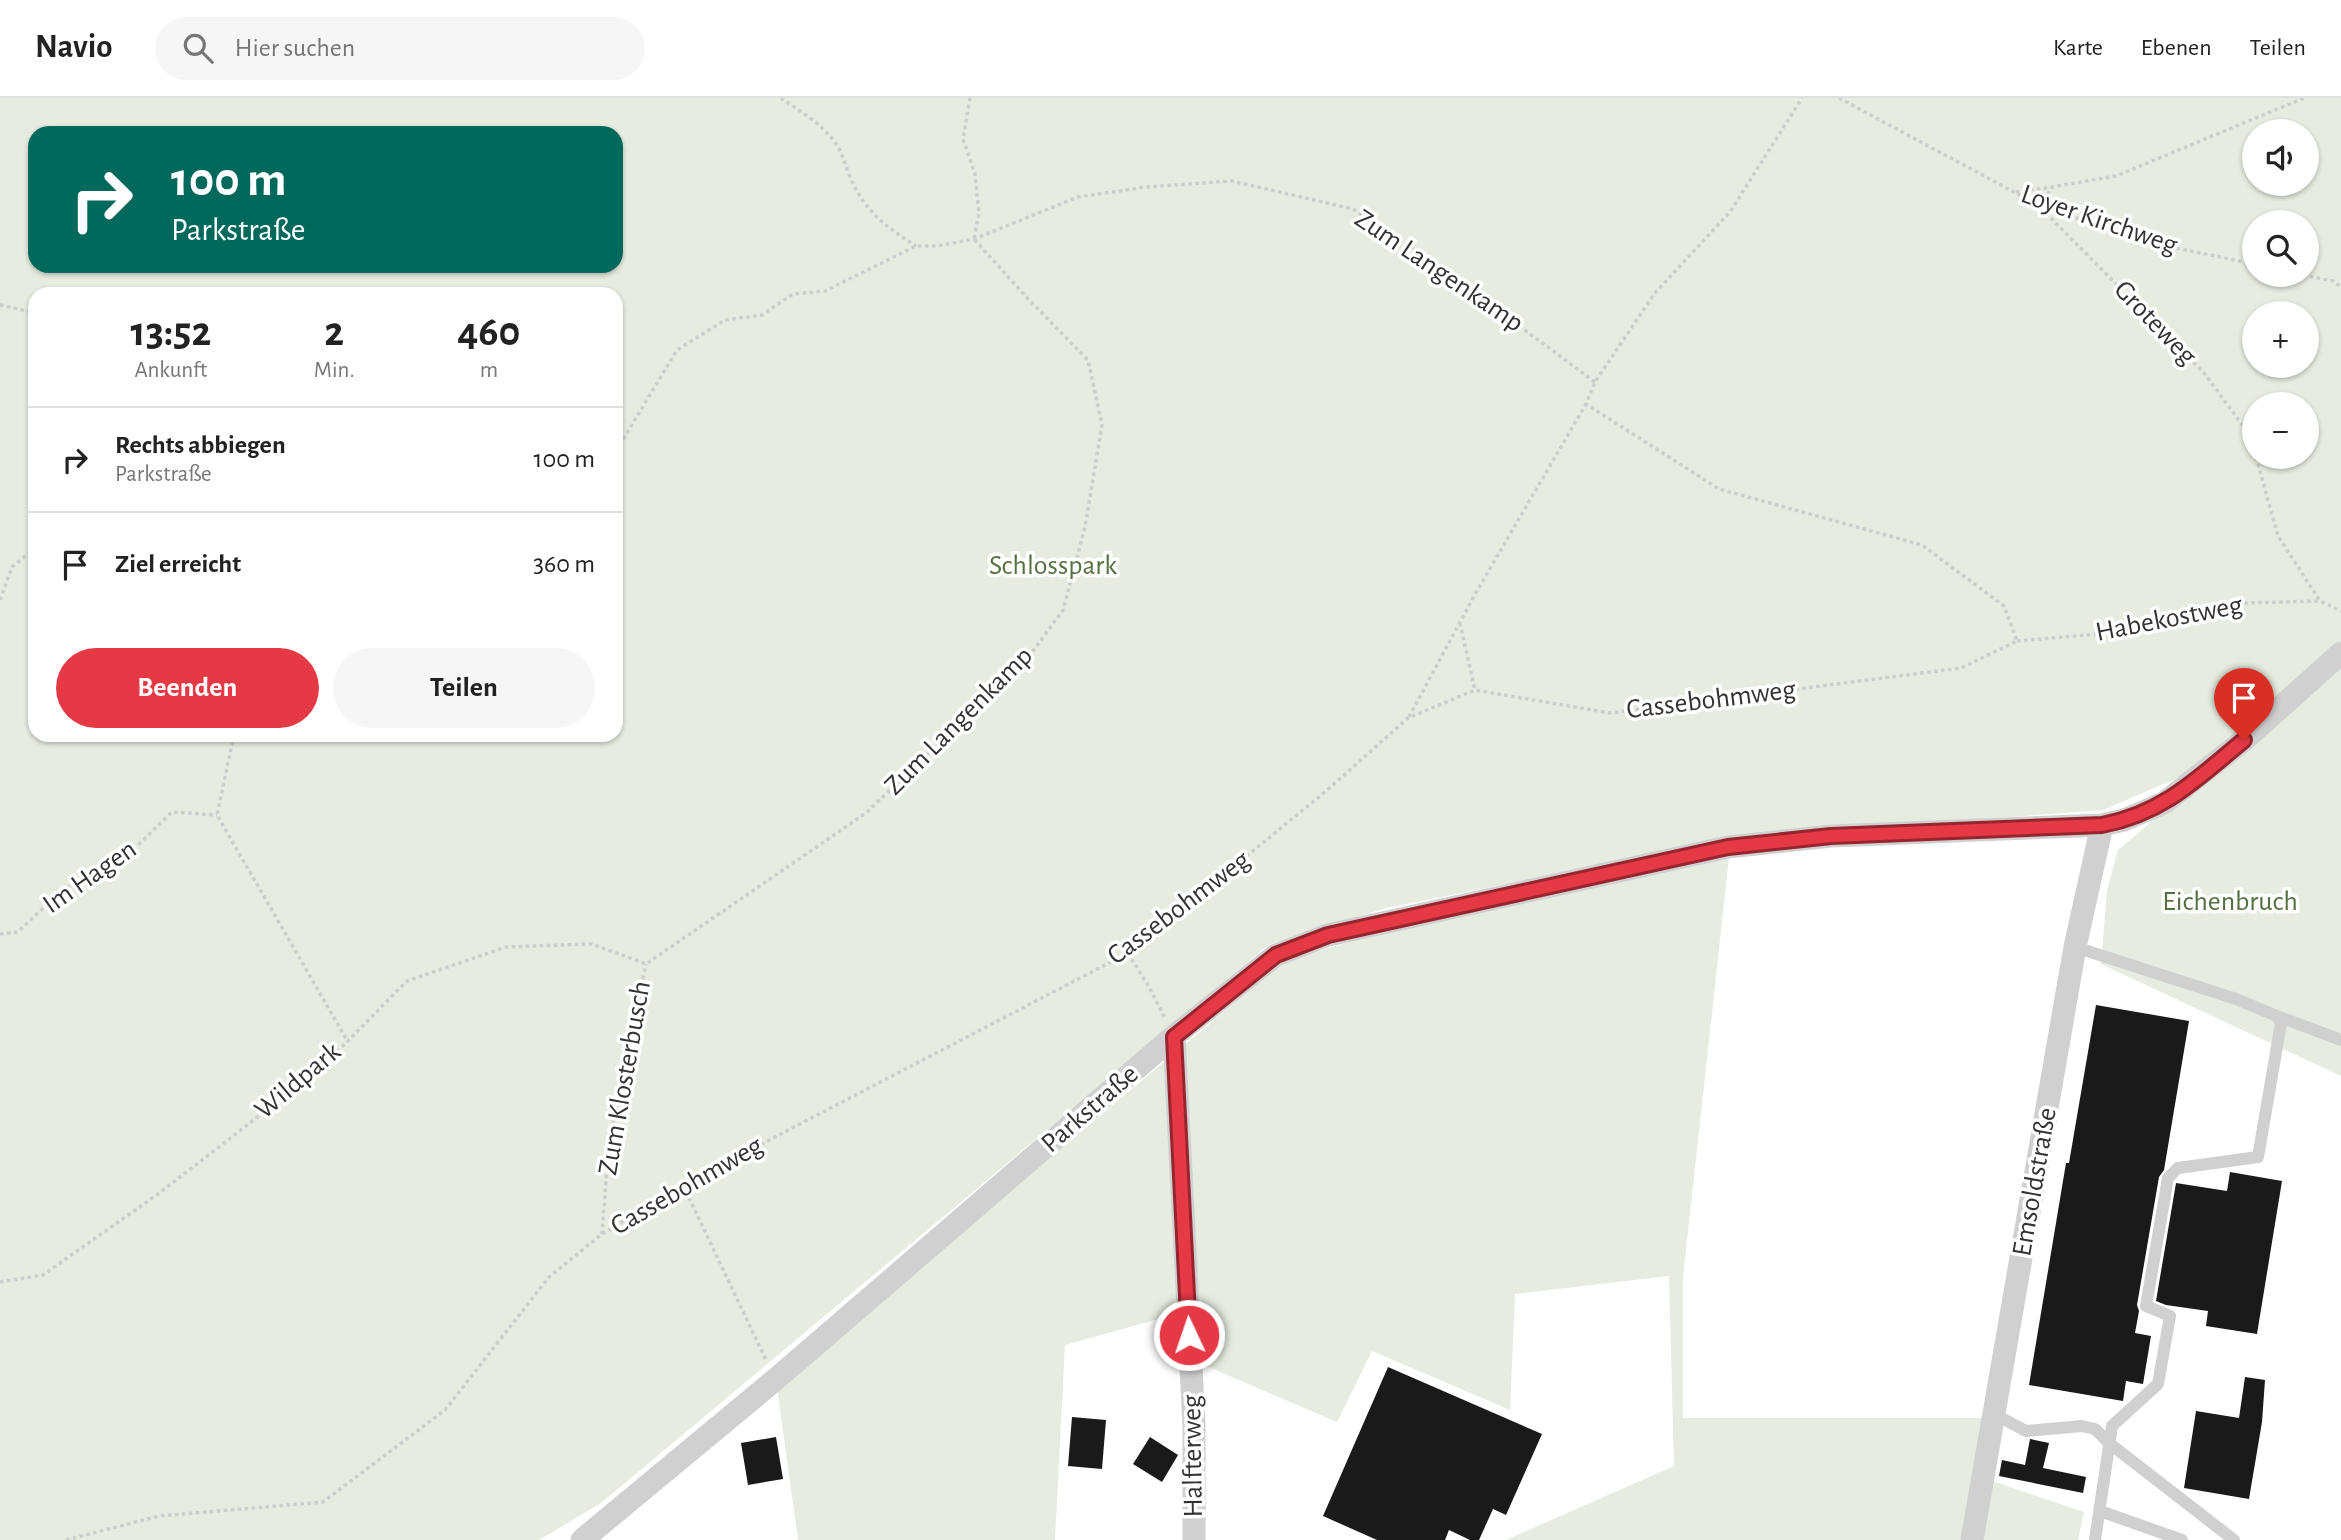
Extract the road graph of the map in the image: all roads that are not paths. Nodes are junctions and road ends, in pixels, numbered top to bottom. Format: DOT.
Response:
graph roads {
  1 [pos="2341,653"];
  2 [pos="2102,825"];
  3 [pos="2075,947"];
  4 [pos="2277,1016"];
  5 [pos="1174,1037"];
  6 [pos="2341,1040"];
  7 [pos="1994,1415"];
  8 [pos="2109,1443"];
  9 [pos="2100,1511"];
  10 [pos="582,1540"];
  11 [pos="1194,1540"];
  12 [pos="1972,1540"];
  13 [pos="2095,1540"];
  14 [pos="2182,1540"];
  15 [pos="2234,1540"];
  1 -- 2 [label="street, Parkstraße"];
  2 -- 3 [label="street, Emsoldstraße"];
  2 -- 5 [label="street, Parkstraße"];
  3 -- 4 [label="lane"];
  3 -- 7 [label="street, Emsoldstraße"];
  4 -- 6 [label="lane"];
  4 -- 8 [label="lane"];
  5 -- 10 [label="street, Parkstraße"];
  5 -- 11 [label="street, Halfterweg"];
  7 -- 8 [label="lane"];
  7 -- 12 [label="street, Emsoldstraße"];
  8 -- 9 [label="lane"];
  8 -- 15 [label="lane"];
  9 -- 13 [label="lane"];
  9 -- 14 [label="lane"];
}
